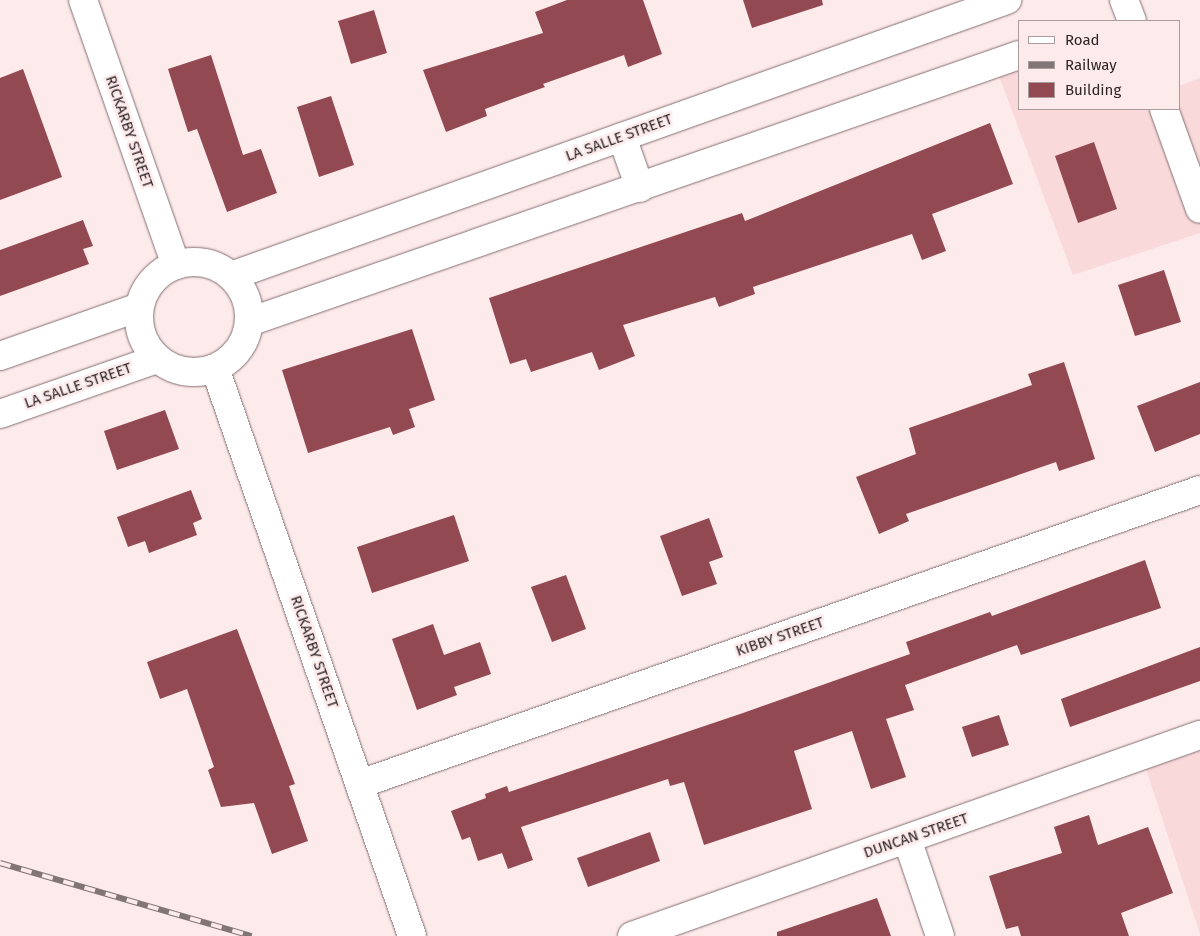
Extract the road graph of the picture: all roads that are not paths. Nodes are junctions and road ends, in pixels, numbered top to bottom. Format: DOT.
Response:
graph roads {
  1 [pos="83,0"];
  2 [pos="1007,0"];
  3 [pos="1018,55"];
  4 [pos="1164,110"];
  5 [pos="622,137"];
  6 [pos="640,188"];
  7 [pos="1200,209"];
  8 [pos="176,265"];
  9 [pos="231,276"];
  10 [pos="139,307"];
  11 [pos="249,322"];
  12 [pos="0,356"];
  13 [pos="157,359"];
  14 [pos="215,368"];
  15 [pos="0,414"];
  16 [pos="1200,490"];
  17 [pos="1200,735"];
  18 [pos="360,784"];
  19 [pos="907,839"];
  20 [pos="412,936"];
  21 [pos="632,936"];
  22 [pos="940,936"];
  1 -- 8 [label="street, RICKARBY STREET"];
  2 -- 5 [label="street, LA SALLE STREET"];
  3 -- 6 [label="street"];
  4 -- 7 [label="street"];
  5 -- 6 [label="street"];
  5 -- 9 [label="street, LA SALLE STREET"];
  6 -- 11 [label="street"];
  8 -- 9 [label="street"];
  8 -- 10 [label="street"];
  9 -- 11 [label="street"];
  10 -- 12 [label="street"];
  10 -- 13 [label="street"];
  11 -- 14 [label="street"];
  13 -- 14 [label="street"];
  13 -- 15 [label="street, LA SALLE STREET"];
  14 -- 18 [label="street, RICKARBY STREET"];
  16 -- 18 [label="street, KIBBY STREET"];
  17 -- 19 [label="street, DUNCAN STREET"];
  18 -- 20 [label="street, RICKARBY STREET"];
  19 -- 21 [label="street, DUNCAN STREET"];
  19 -- 22 [label="street"];
}
